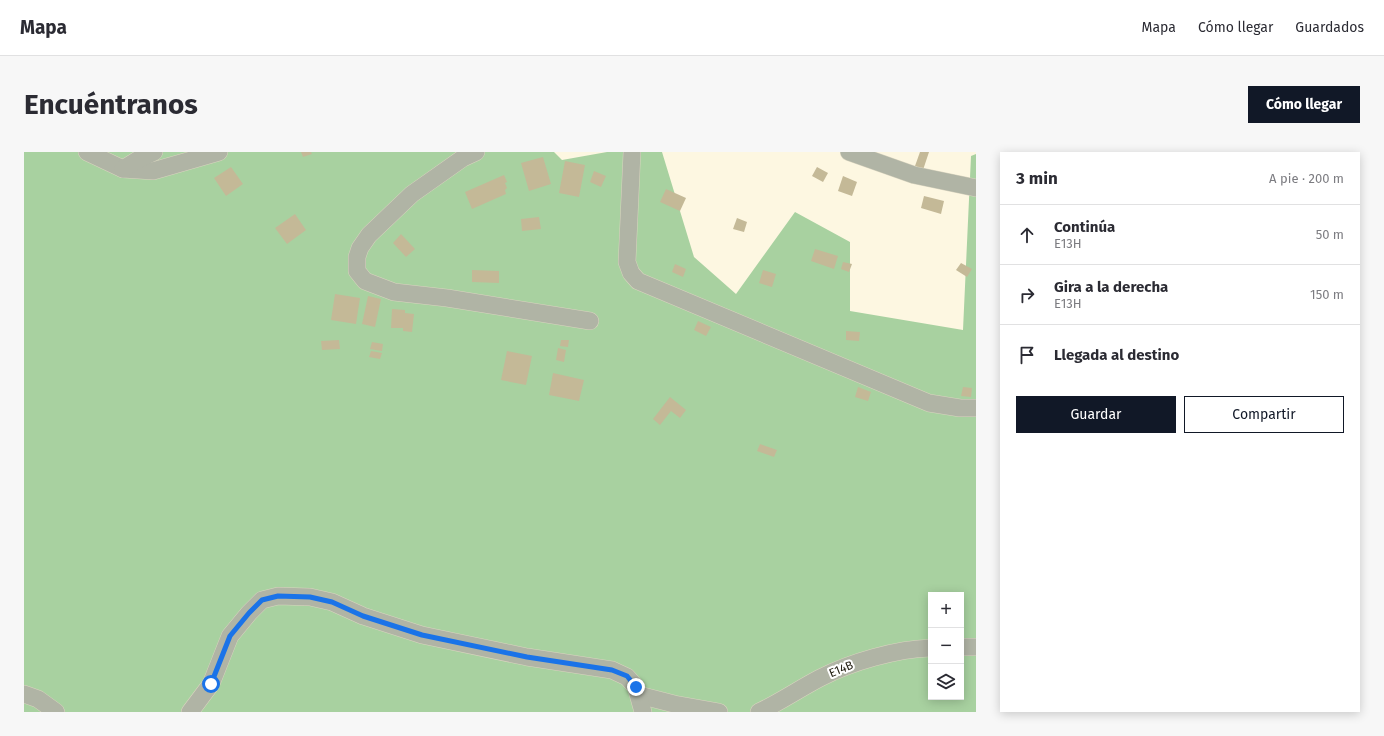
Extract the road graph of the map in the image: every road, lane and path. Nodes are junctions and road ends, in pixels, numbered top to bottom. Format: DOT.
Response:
graph roads {
  1 [pos="87,152"];
  2 [pos="154,152"];
  3 [pos="218,152"];
  4 [pos="476,152"];
  5 [pos="632,152"];
  6 [pos="849,152"];
  7 [pos="123,169"];
  8 [pos="976,188"];
  9 [pos="590,321"];
  10 [pos="976,408"];
  11 [pos="964,647"];
  12 [pos="976,647"];
  13 [pos="928,648"];
  14 [pos="24,694"];
  15 [pos="640,699"];
  16 [pos="56,712"];
  17 [pos="190,712"];
  18 [pos="719,712"];
  19 [pos="759,712"];
  1 -- 7 [label="street"];
  2 -- 7 [label="street"];
  3 -- 7 [label="street"];
  4 -- 9 [label="street"];
  5 -- 10 [label="street"];
  6 -- 8 [label="street"];
  11 -- 12 [label="street"];
  13 -- 19 [label="street, E14B"];
  14 -- 16 [label="street"];
  15 -- 17 [label="street"];
  15 -- 18 [label="street"];
}
